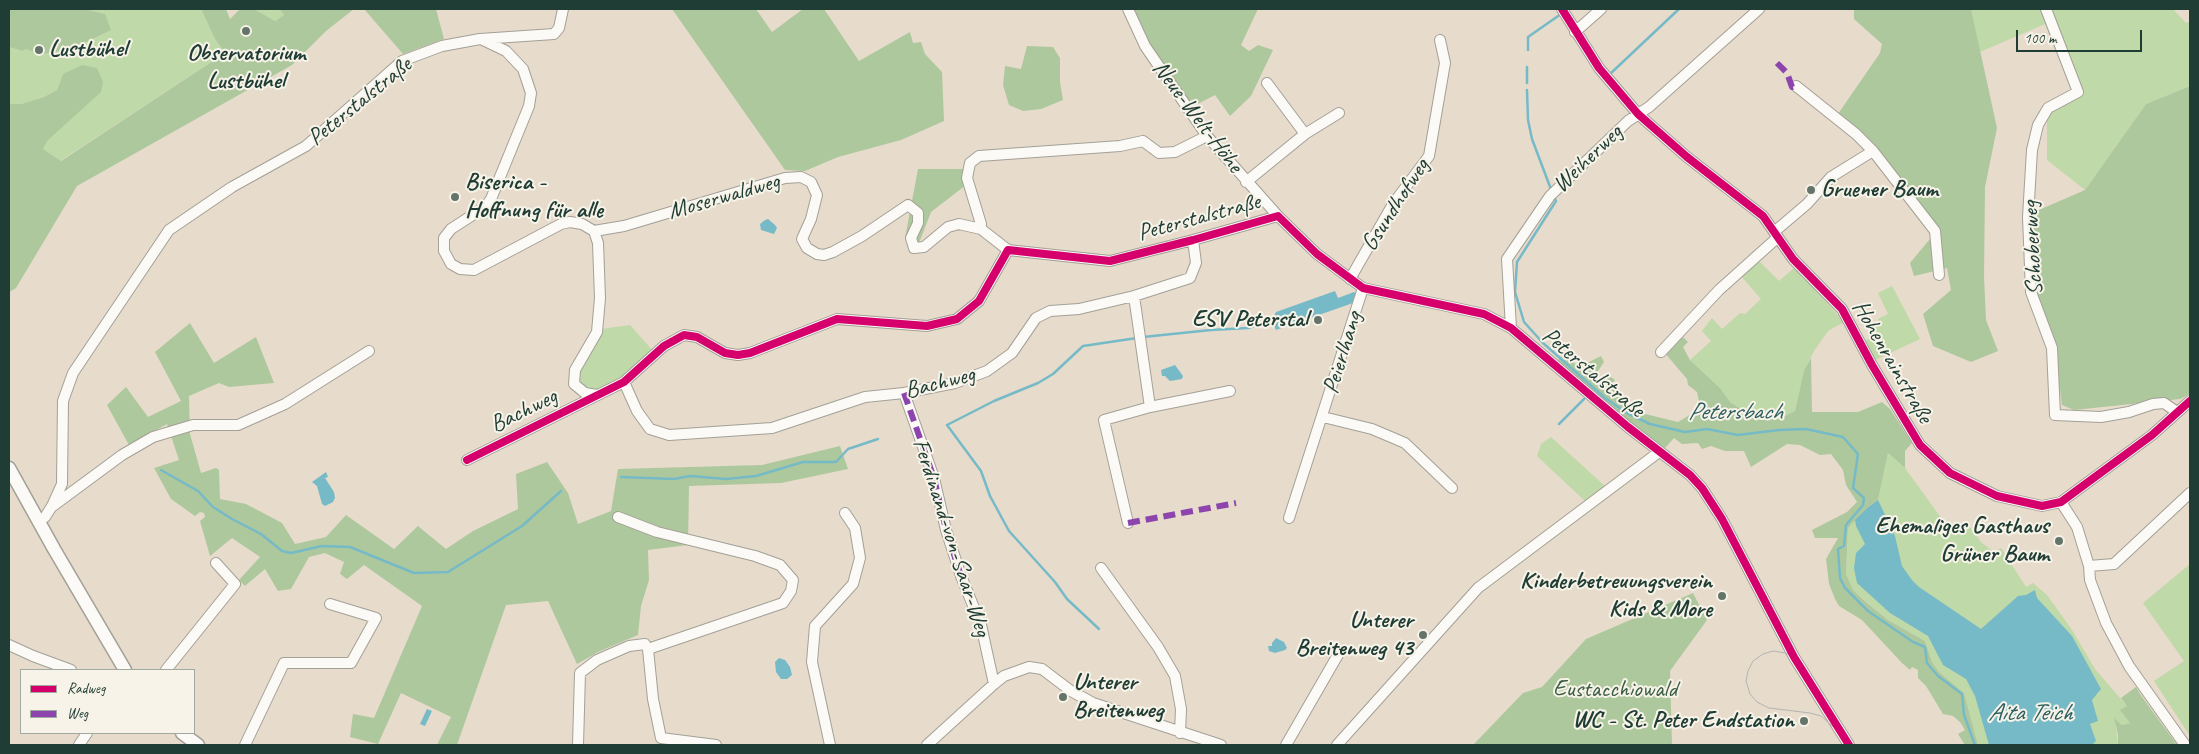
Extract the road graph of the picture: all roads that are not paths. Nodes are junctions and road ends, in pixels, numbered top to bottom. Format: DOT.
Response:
graph roads {
  1 [pos="563,9"];
  2 [pos="1128,9"];
  3 [pos="1562,9"];
  4 [pos="1601,9"];
  5 [pos="1759,9"];
  6 [pos="2046,9"];
  7 [pos="1575,32"];
  8 [pos="480,39"];
  9 [pos="1440,40"];
  10 [pos="1267,83"];
  11 [pos="1796,86"];
  12 [pos="1339,113"];
  13 [pos="1638,114"];
  14 [pos="1305,134"];
  15 [pos="1207,136"];
  16 [pos="1873,151"];
  17 [pos="1246,182"];
  18 [pos="1278,216"];
  19 [pos="981,229"];
  20 [pos="594,231"];
  21 [pos="1775,235"];
  22 [pos="1193,240"];
  23 [pos="1008,250"];
  24 [pos="1939,275"];
  25 [pos="1350,279"];
  26 [pos="1363,288"];
  27 [pos="1134,296"];
  28 [pos="1511,328"];
  29 [pos="370,351"];
  30 [pos="1661,352"];
  31 [pos="624,382"];
  32 [pos="1230,390"];
  33 [pos="904,393"];
  34 [pos="597,395"];
  35 [pos="2190,401"];
  36 [pos="1150,407"];
  37 [pos="2177,412"];
  38 [pos="1323,417"];
  39 [pos="1660,452"];
  40 [pos="467,460"];
  41 [pos="9,468"];
  42 [pos="1452,488"];
  43 [pos="2190,493"];
  44 [pos="2061,502"];
  45 [pos="52,506"];
  46 [pos="845,513"];
  47 [pos="618,517"];
  48 [pos="1289,518"];
  49 [pos="38,522"];
  50 [pos="1128,524"];
  51 [pos="216,563"];
  52 [pos="2089,566"];
  53 [pos="1101,568"];
  54 [pos="330,604"];
  55 [pos="9,645"];
  56 [pos="648,649"];
  57 [pos="1338,653"];
  58 [pos="68,669"];
  59 [pos="124,669"];
  60 [pos="167,669"];
  61 [pos="994,684"];
  62 [pos="1180,733"];
  63 [pos="86,734"];
  64 [pos="183,734"];
  65 [pos="665,742"];
  66 [pos="79,745"];
  67 [pos="198,745"];
  68 [pos="245,745"];
  69 [pos="578,745"];
  70 [pos="716,745"];
  71 [pos="830,745"];
  72 [pos="927,745"];
  73 [pos="1221,745"];
  74 [pos="1286,745"];
  75 [pos="1336,745"];
  76 [pos="1849,745"];
  77 [pos="2186,745"];
  1 -- 8 [label="street"];
  2 -- 15 [label="street, Neue-Welt-Höhe"];
  3 -- 7 [label="street, Hohenrainstraße"];
  4 -- 7 [label="street"];
  5 -- 13 [label="street, Weiherweg"];
  6 -- 37 [label="street, Schoberweg"];
  7 -- 13 [label="street, Hohenrainstraße"];
  8 -- 20 [label="street"];
  8 -- 45 [label="street, Peterstalstraße"];
  9 -- 25 [label="street, Gsundhofweg"];
  10 -- 14 [label="street"];
  11 -- 16 [label="street"];
  12 -- 14 [label="street"];
  13 -- 21 [label="street, Hohenrainstraße"];
  13 -- 28 [label="street, Weiherweg"];
  14 -- 17 [label="street"];
  15 -- 17 [label="street, Neue-Welt-Höhe"];
  15 -- 19 [label="street"];
  16 -- 21 [label="street"];
  16 -- 24 [label="street"];
  17 -- 18 [label="street, Neue-Welt-Höhe"];
  18 -- 22 [label="street, Peterstalstraße"];
  18 -- 25 [label="street, Peterstalstraße"];
  19 -- 20 [label="street, Moserwaldweg"];
  19 -- 23 [label="street, Moserwaldweg"];
  20 -- 34 [label="street"];
  21 -- 30 [label="street"];
  21 -- 44 [label="street, Hohenrainstraße"];
  22 -- 23 [label="street, Peterstalstraße"];
  22 -- 27 [label="street, Bachweg"];
  23 -- 31 [label="street"];
  25 -- 26 [label="street, Peterstalstraße"];
  26 -- 28 [label="street, Peterstalstraße"];
  26 -- 38 [label="street, Peierlhang"];
  27 -- 33 [label="street, Bachweg"];
  27 -- 36 [label="street"];
  28 -- 39 [label="street, Peterstalstraße"];
  29 -- 45 [label="street, Peterstalstraße"];
  31 -- 33 [label="street, Bachweg"];
  31 -- 34 [label="street"];
  32 -- 36 [label="street"];
  33 -- 61 [label="street, Ferdinand-von-Saar-Weg"];
  34 -- 40 [label="street, Bachweg"];
  35 -- 37 [label="street"];
  36 -- 50 [label="street"];
  37 -- 44 [label="street"];
  38 -- 42 [label="street, Peierlhang"];
  38 -- 48 [label="street, Peierlhang"];
  39 -- 75 [label="street"];
  39 -- 76 [label="street, Peterstalstraße"];
  41 -- 49 [label="main road"];
  43 -- 52 [label="street"];
  44 -- 52 [label="street"];
  45 -- 49 [label="street, Peterstalstraße"];
  46 -- 71 [label="street"];
  47 -- 56 [label="street"];
  49 -- 59 [label="main road"];
  51 -- 60 [label="street"];
  52 -- 77 [label="street"];
  53 -- 62 [label="street"];
  54 -- 68 [label="street"];
  55 -- 58 [label="street"];
  56 -- 65 [label="street"];
  56 -- 69 [label="street"];
  57 -- 74 [label="street"];
  61 -- 62 [label="street"];
  61 -- 72 [label="street"];
  62 -- 73 [label="street"];
  63 -- 66 [label="street"];
  64 -- 67 [label="main road"];
  65 -- 70 [label="street"];
}
